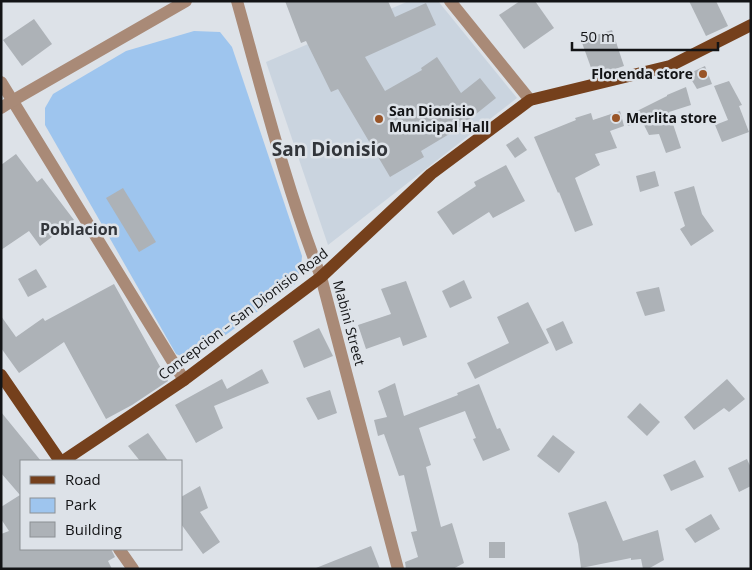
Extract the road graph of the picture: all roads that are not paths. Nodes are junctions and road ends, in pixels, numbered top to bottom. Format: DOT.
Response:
graph roads {
  1 [pos="186,1"];
  2 [pos="237,1"];
  3 [pos="450,1"];
  4 [pos="751,25"];
  5 [pos="1,82"];
  6 [pos="530,100"];
  7 [pos="12,101"];
  8 [pos="1,108"];
  9 [pos="321,277"];
  10 [pos="1,375"];
  11 [pos="184,380"];
  12 [pos="60,460"];
  13 [pos="63,460"];
  14 [pos="120,550"];
  15 [pos="133,569"];
  16 [pos="398,569"];
  1 -- 7 [label="street"];
  2 -- 9 [label="street, Mabini Street"];
  3 -- 6 [label="street"];
  4 -- 6 [label="main road, Concepcion – San Dionisio Road"];
  5 -- 7 [label="street"];
  6 -- 9 [label="main road, Concepcion – San Dionisio Road"];
  7 -- 8 [label="street"];
  7 -- 11 [label="street"];
  9 -- 11 [label="main road, Concepcion – San Dionisio Road"];
  9 -- 16 [label="street, Mabini Street"];
  10 -- 12 [label="main road, Concepcion – San Dionisio Road"];
  11 -- 13 [label="main road, Concepcion – San Dionisio Road"];
  14 -- 15 [label="street"];
}
